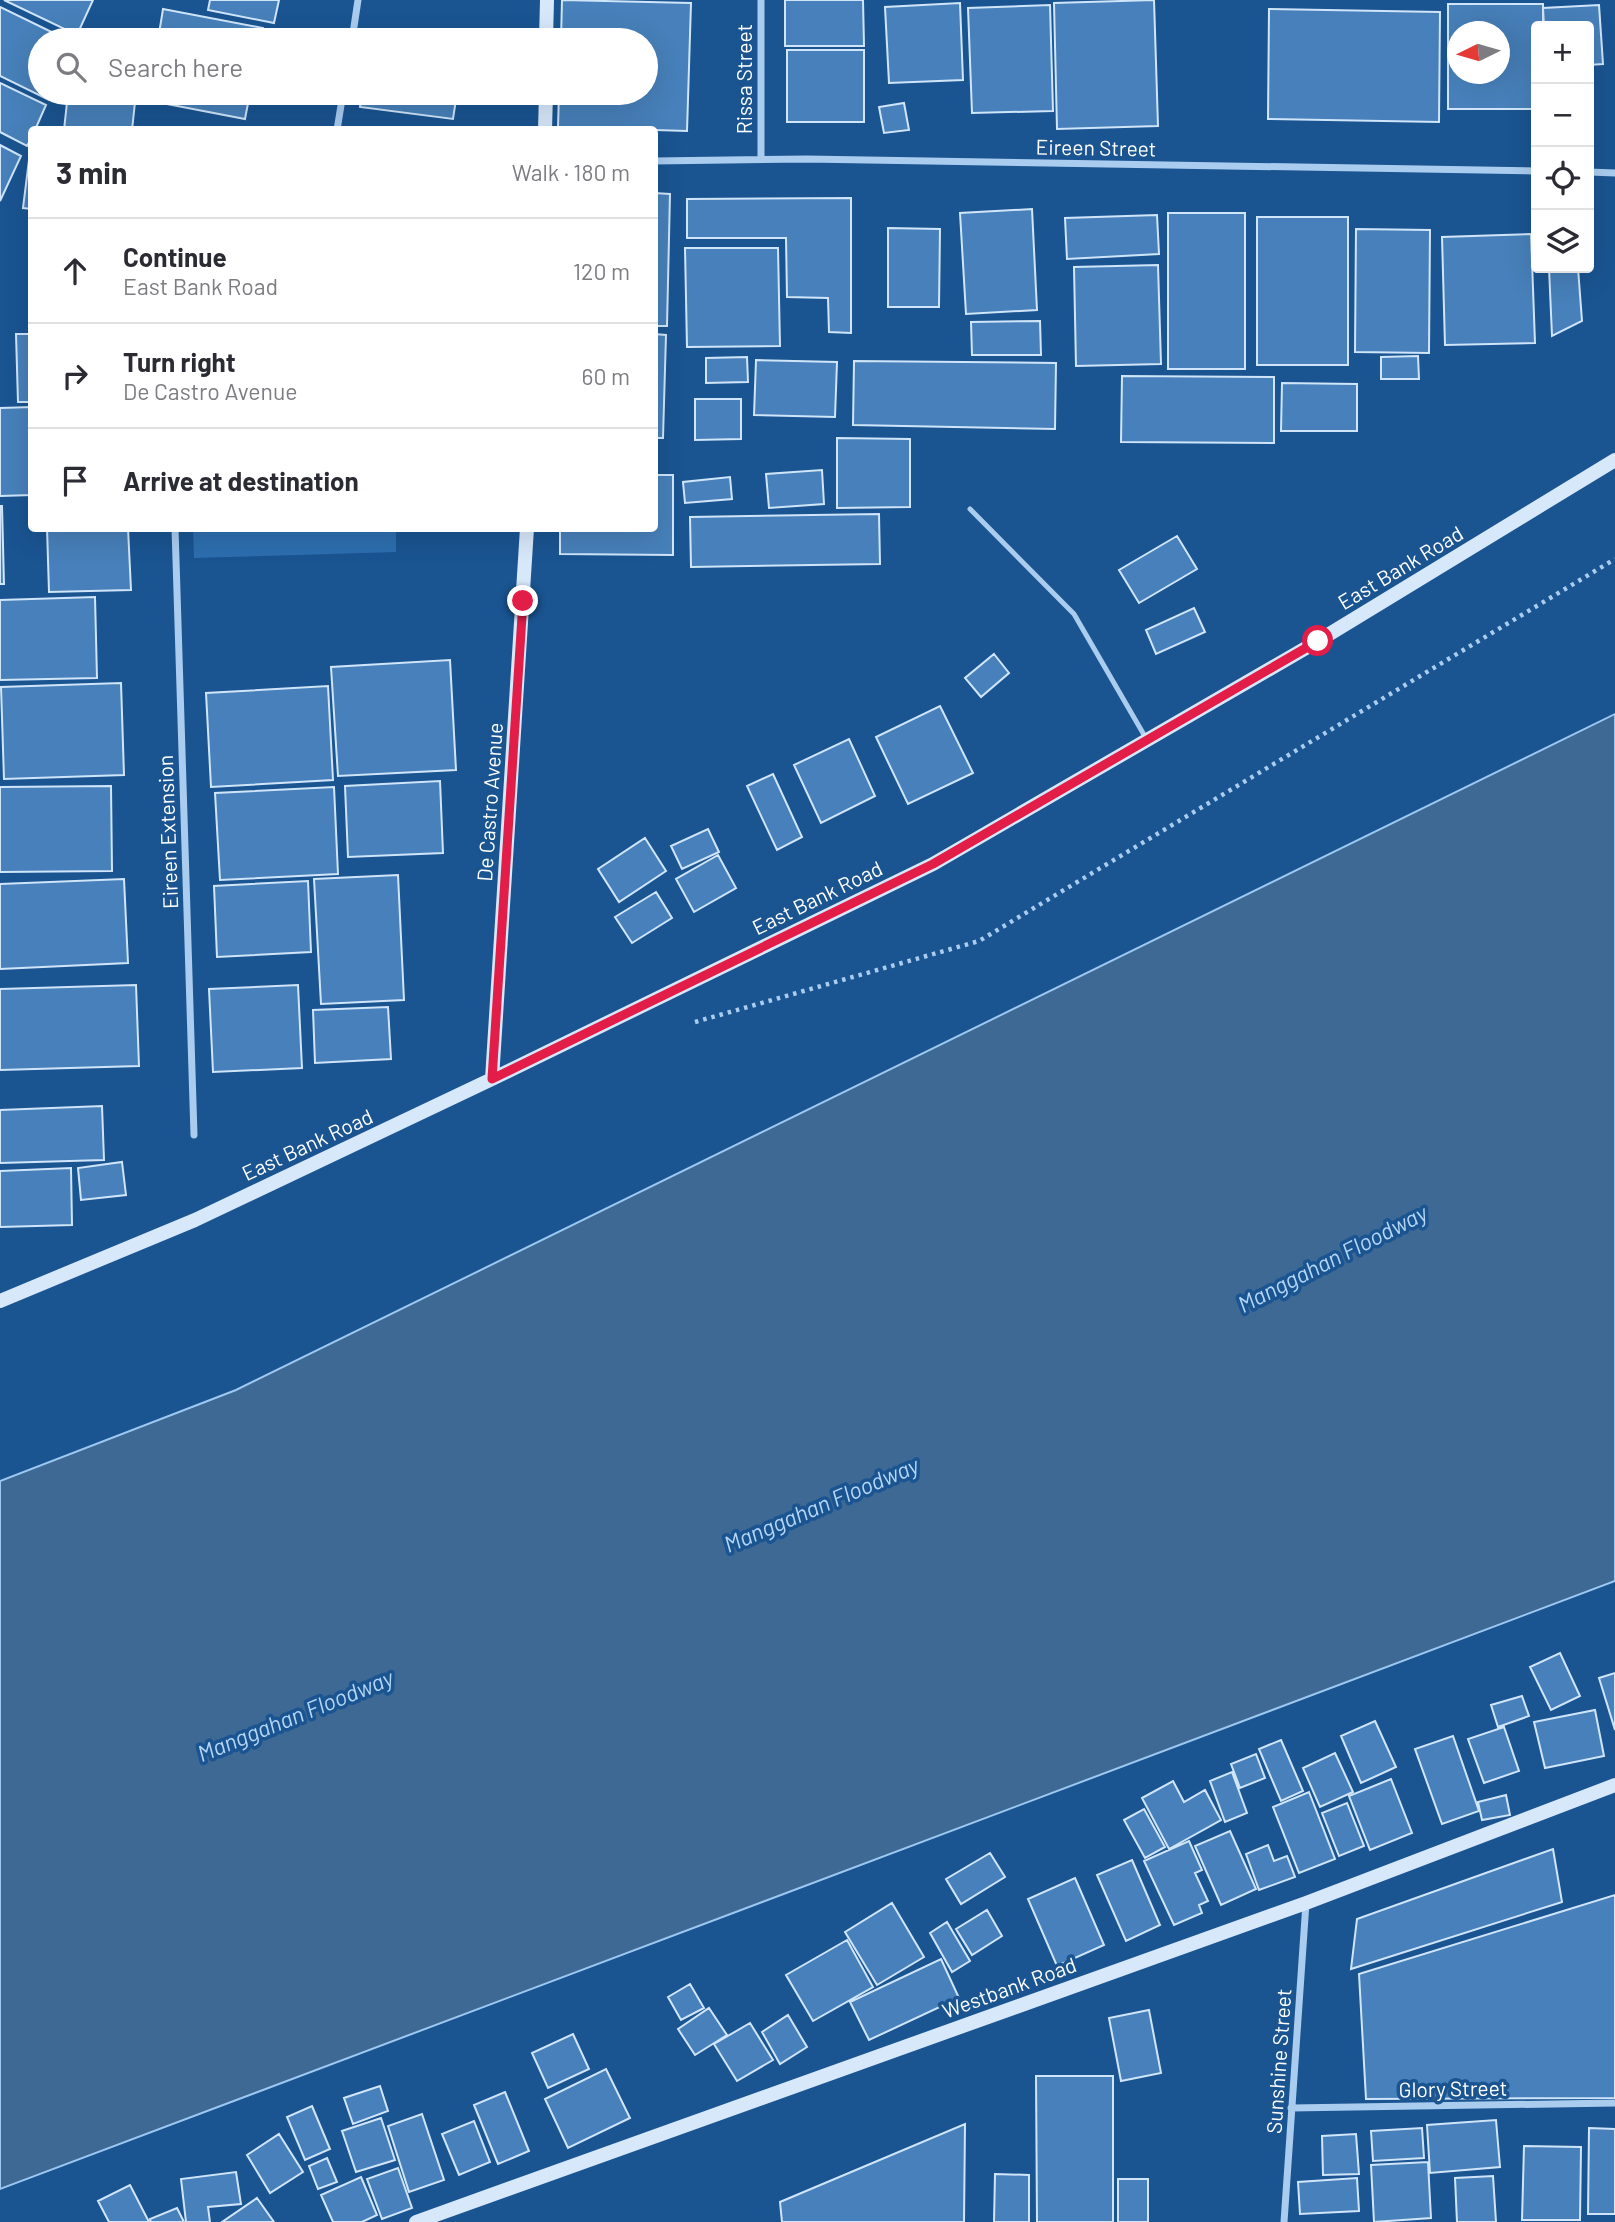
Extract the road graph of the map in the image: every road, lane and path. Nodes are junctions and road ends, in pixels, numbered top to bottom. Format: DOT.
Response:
graph roads {
  1 [pos="358,0"];
  2 [pos="547,0"];
  3 [pos="761,0"];
  4 [pos="354,28"];
  5 [pos="546,28"];
  6 [pos="341,105"];
  7 [pos="546,105"];
  8 [pos="338,126"];
  9 [pos="545,126"];
  10 [pos="761,159"];
  11 [pos="658,161"];
  12 [pos="1531,171"];
  13 [pos="1594,172"];
  14 [pos="1615,173"];
  15 [pos="1615,460"];
  16 [pos="970,509"];
  17 [pos="175,532"];
  18 [pos="527,532"];
  19 [pos="1615,559"];
  20 [pos="1146,740"];
  21 [pos="689,1023"];
  22 [pos="492,1079"];
  23 [pos="194,1135"];
  24 [pos="0,1301"];
  25 [pos="1615,1785"];
  26 [pos="1306,1903"];
  27 [pos="1615,2103"];
  28 [pos="1292,2108"];
  29 [pos="416,2222"];
  30 [pos="1284,2222"];
  1 -- 4 [label="street"];
  2 -- 5 [label="street"];
  3 -- 10 [label="street, Rissa Street"];
  6 -- 8 [label="street"];
  7 -- 9 [label="street"];
  10 -- 11 [label="street, Eireen Street"];
  10 -- 12 [label="street, Eireen Street"];
  13 -- 14 [label="street"];
  15 -- 20 [label="street, East Bank Road"];
  16 -- 20 [label="lane"];
  17 -- 23 [label="street, Eireen Extension"];
  18 -- 22 [label="street, De Castro Avenue"];
  19 -- 21 [label="path"];
  20 -- 22 [label="street, East Bank Road"];
  22 -- 24 [label="street, East Bank Road"];
  25 -- 26 [label="street, Westbank Road"];
  26 -- 28 [label="street, Sunshine Street"];
  26 -- 29 [label="street, Westbank Road"];
  27 -- 28 [label="street, Glory Street"];
  28 -- 30 [label="street, Sunshine Street"];
}
